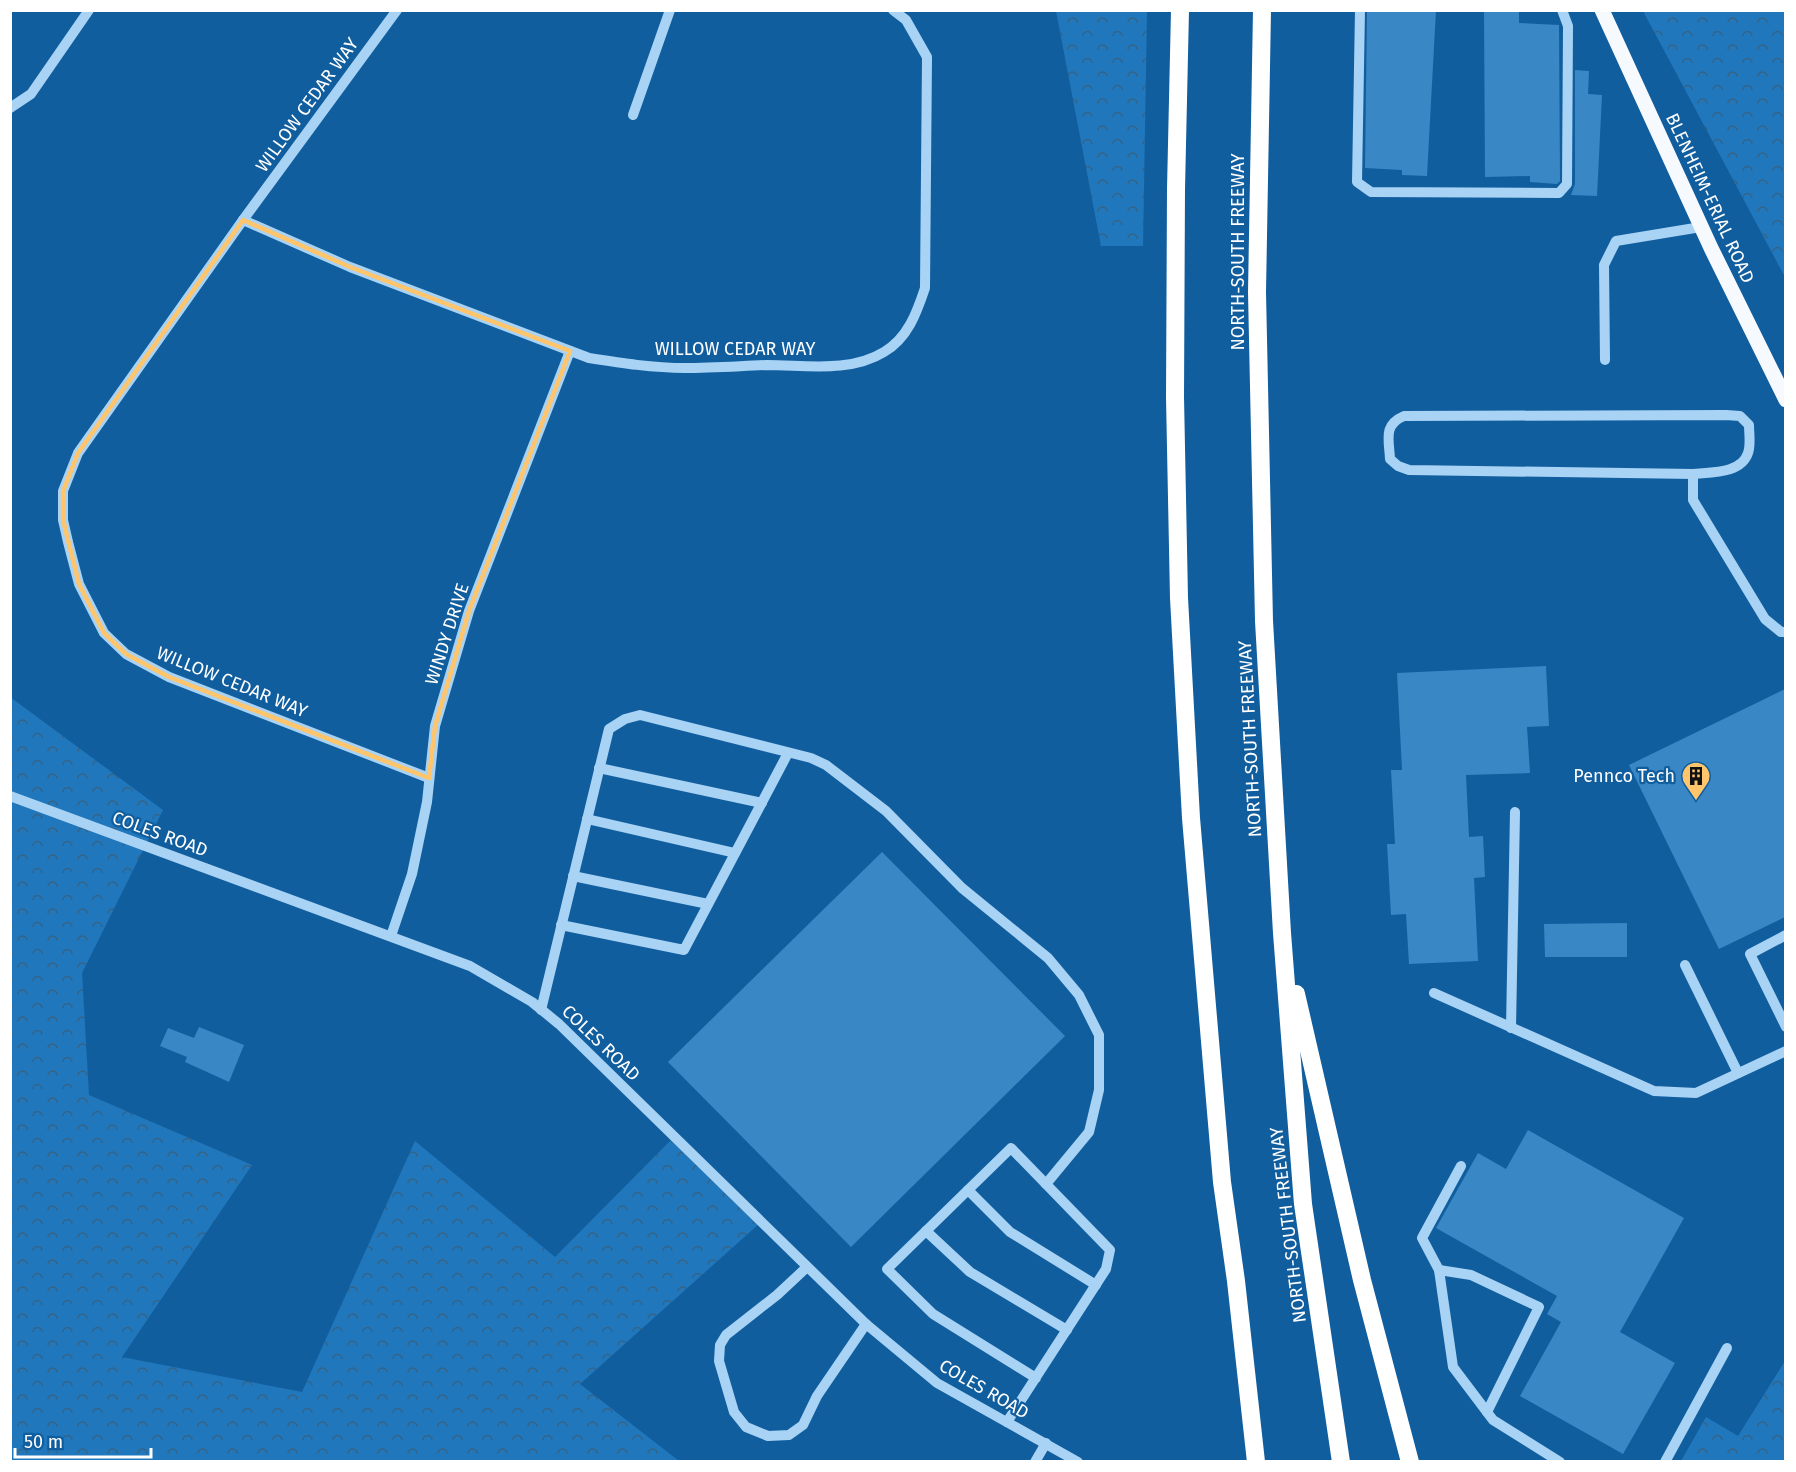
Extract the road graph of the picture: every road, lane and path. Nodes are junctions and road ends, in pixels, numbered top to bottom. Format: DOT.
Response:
graph roads {
  1 [pos="89,10"];
  2 [pos="397,10"];
  3 [pos="670,10"];
  4 [pos="893,10"];
  5 [pos="1180,10"];
  6 [pos="1262,10"];
  7 [pos="1360,10"];
  8 [pos="1602,10"];
  9 [pos="1563,14"];
  10 [pos="10,108"];
  11 [pos="633,116"];
  12 [pos="243,220"];
  13 [pos="1701,227"];
  14 [pos="570,351"];
  15 [pos="1605,360"];
  16 [pos="1785,400"];
  17 [pos="1693,474"];
  18 [pos="1785,632"];
  19 [pos="788,753"];
  20 [pos="599,768"];
  21 [pos="429,778"];
  22 [pos="10,796"];
  23 [pos="762,803"];
  24 [pos="1515,812"];
  25 [pos="587,819"];
  26 [pos="735,853"];
  27 [pos="573,876"];
  28 [pos="708,904"];
  29 [pos="561,925"];
  30 [pos="1282,933"];
  31 [pos="1785,935"];
  32 [pos="391,936"];
  33 [pos="1685,965"];
  34 [pos="1434,993"];
  35 [pos="541,1010"];
  36 [pos="1785,1027"];
  37 [pos="1511,1028"];
  38 [pos="1785,1051"];
  39 [pos="1738,1073"];
  40 [pos="1461,1166"];
  41 [pos="1046,1184"];
  42 [pos="968,1190"];
  43 [pos="926,1231"];
  44 [pos="807,1267"];
  45 [pos="1439,1270"];
  46 [pos="1096,1284"];
  47 [pos="866,1324"];
  48 [pos="1067,1330"];
  49 [pos="1727,1348"];
  50 [pos="1036,1378"];
  51 [pos="1487,1412"];
  52 [pos="1007,1422"];
  53 [pos="1046,1443"];
  54 [pos="1035,1461"];
  55 [pos="1078,1461"];
  56 [pos="1256,1461"];
  57 [pos="1341,1461"];
  58 [pos="1410,1461"];
  59 [pos="1560,1461"];
  60 [pos="1665,1461"];
  1 -- 10 [label="street"];
  2 -- 12 [label="street, WILLOW CEDAR WAY"];
  3 -- 11 [label="street"];
  4 -- 14 [label="street, WILLOW CEDAR WAY"];
  5 -- 56 [label="highway"];
  6 -- 30 [label="highway, NORTH-SOUTH FREEWAY"];
  7 -- 9 [label="street"];
  8 -- 13 [label="main road, BLENHEIM-ERIAL ROAD"];
  12 -- 14 [label="street, WILLOW CEDAR WAY"];
  12 -- 21 [label="street, WILLOW CEDAR WAY"];
  13 -- 15 [label="street"];
  13 -- 16 [label="main road, BLENHEIM-ERIAL ROAD"];
  14 -- 21 [label="street, WINDY DRIVE"];
  17 -- 17 [label="street"];
  17 -- 18 [label="street"];
  19 -- 20 [label="street"];
  19 -- 23 [label="street"];
  19 -- 41 [label="street"];
  20 -- 23 [label="street"];
  20 -- 25 [label="street"];
  21 -- 32 [label="street, WINDY DRIVE"];
  22 -- 32 [label="street, COLES ROAD"];
  23 -- 26 [label="street"];
  24 -- 37 [label="street"];
  25 -- 26 [label="street"];
  25 -- 27 [label="street"];
  26 -- 28 [label="street"];
  27 -- 28 [label="street"];
  27 -- 29 [label="street"];
  28 -- 29 [label="street"];
  29 -- 35 [label="street"];
  30 -- 57 [label="highway, NORTH-SOUTH FREEWAY"];
  30 -- 58 [label="highway"];
  31 -- 36 [label="street"];
  32 -- 35 [label="street, COLES ROAD"];
  33 -- 39 [label="street"];
  34 -- 37 [label="street"];
  35 -- 44 [label="street, COLES ROAD"];
  37 -- 39 [label="street"];
  38 -- 39 [label="street"];
  40 -- 45 [label="street"];
  41 -- 42 [label="street"];
  41 -- 46 [label="street"];
  42 -- 43 [label="street"];
  42 -- 46 [label="street"];
  43 -- 48 [label="street"];
  43 -- 50 [label="street"];
  44 -- 47 [label="street, COLES ROAD"];
  44 -- 47 [label="street"];
  45 -- 51 [label="street"];
  45 -- 51 [label="street"];
  46 -- 48 [label="street"];
  47 -- 52 [label="street, COLES ROAD"];
  48 -- 50 [label="street"];
  49 -- 60 [label="street"];
  50 -- 52 [label="street"];
  51 -- 59 [label="street"];
  52 -- 53 [label="street, COLES ROAD"];
  53 -- 54 [label="street"];
  53 -- 55 [label="street, COLES ROAD"];
}
